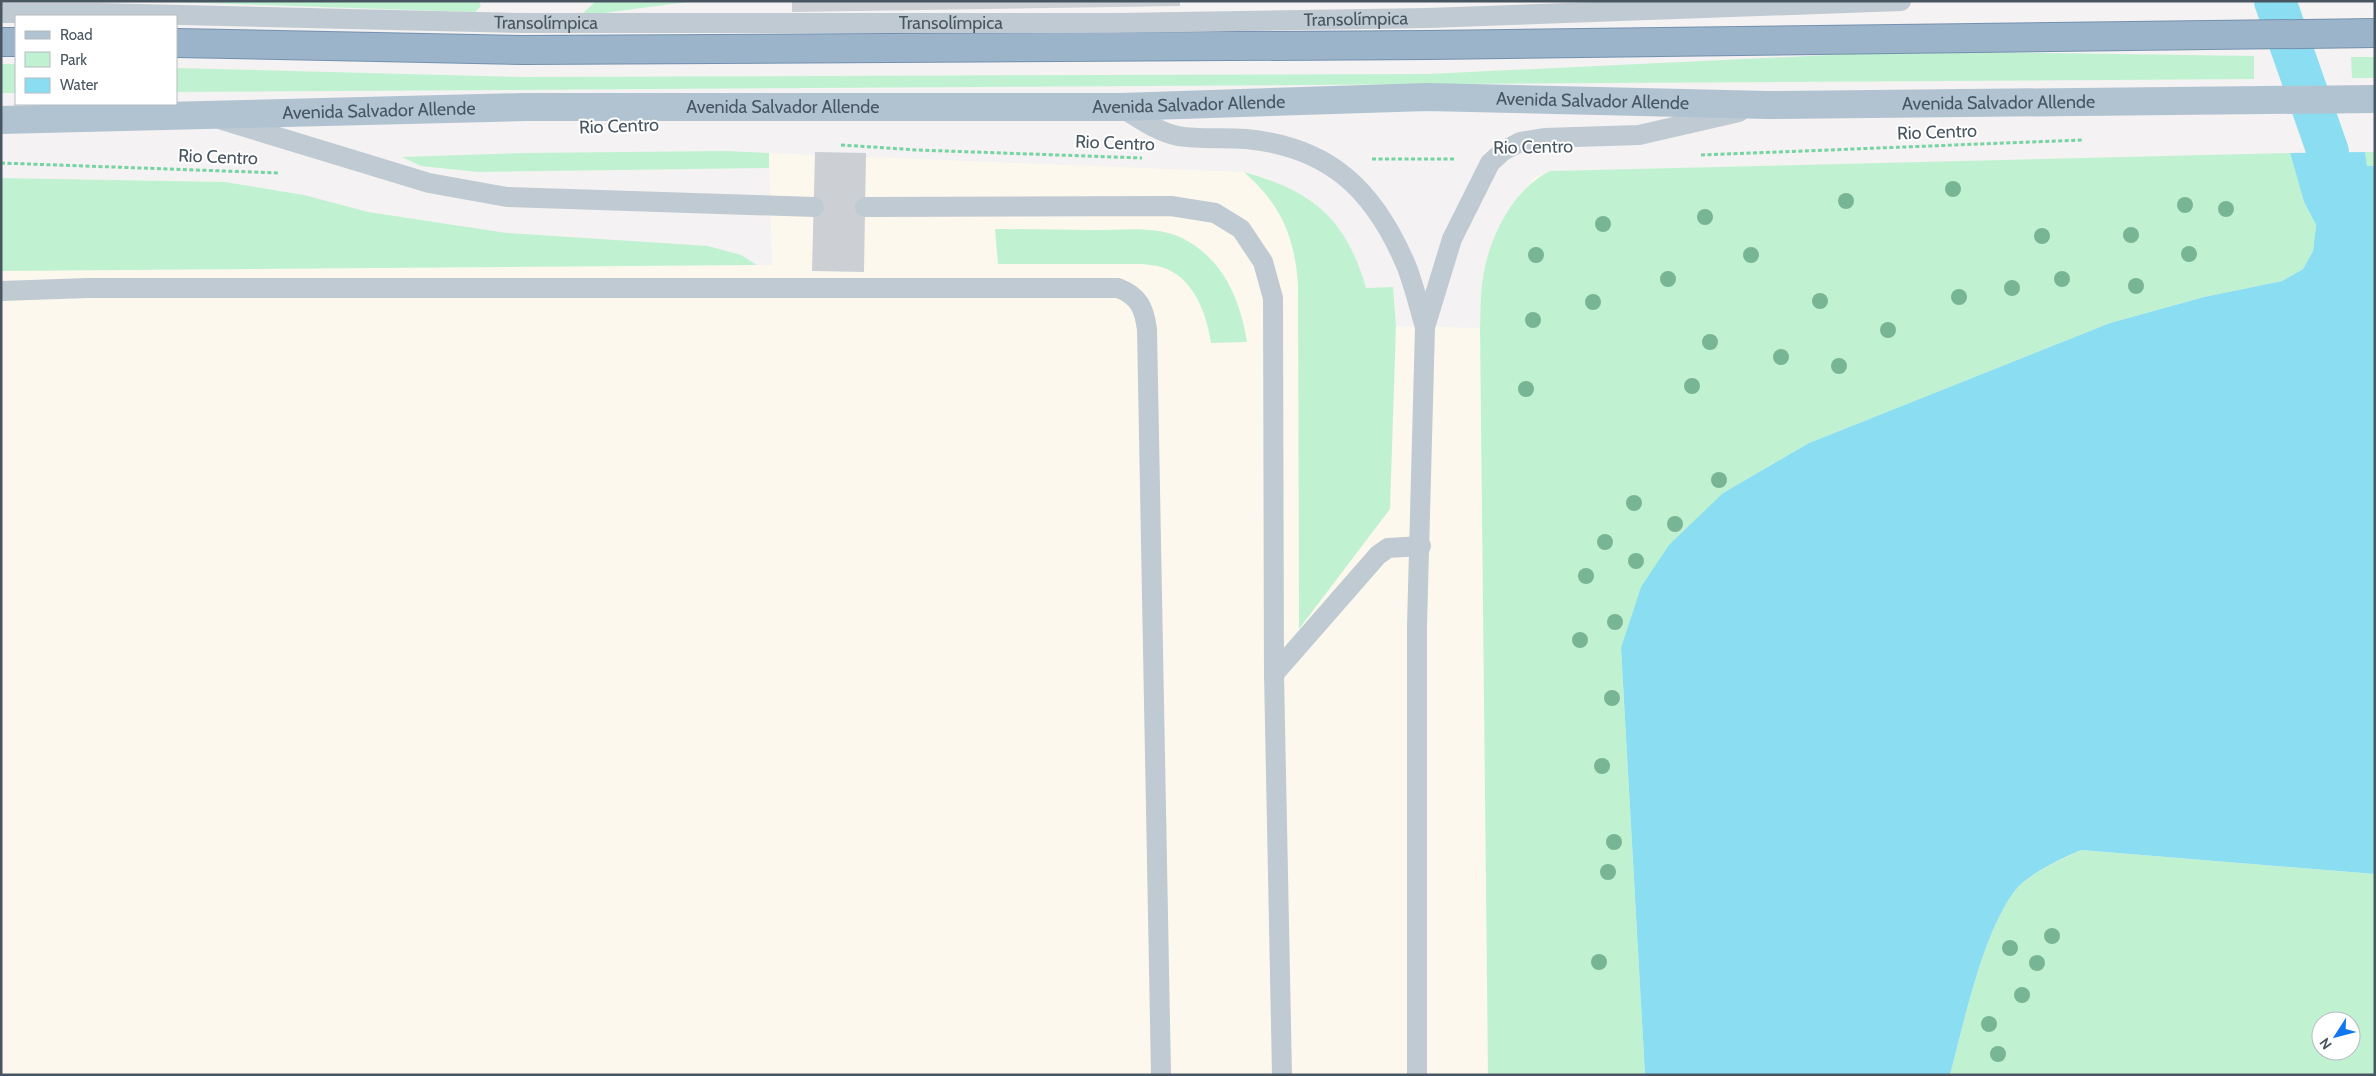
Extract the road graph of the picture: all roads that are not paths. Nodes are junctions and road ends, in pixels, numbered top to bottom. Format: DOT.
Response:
graph roads {
  1 [pos="1901,1"];
  2 [pos="1,13"];
  3 [pos="2363,33"];
  4 [pos="1,42"];
  5 [pos="15,42"];
  6 [pos="178,43"];
  7 [pos="2365,99"];
  8 [pos="1768,105"];
  9 [pos="1120,107"];
  10 [pos="206,115"];
  11 [pos="1,120"];
  12 [pos="814,207"];
  13 [pos="865,207"];
  14 [pos="1,291"];
  15 [pos="1425,327"];
  16 [pos="1421,546"];
  17 [pos="1274,674"];
  18 [pos="1161,1075"];
  19 [pos="1282,1075"];
  20 [pos="1417,1075"];
  1 -- 2 [label="lane, Transolímpica"];
  3 -- 6 [label="highway"];
  4 -- 5 [label="highway"];
  7 -- 8 [label="main road, Avenida Salvador Allende"];
  8 -- 9 [label="main road, Avenida Salvador Allende"];
  8 -- 15 [label="lane"];
  9 -- 10 [label="main road, Avenida Salvador Allende"];
  9 -- 15 [label="lane"];
  10 -- 11 [label="main road, Avenida Salvador Allende"];
  10 -- 12 [label="lane"];
  13 -- 17 [label="lane"];
  14 -- 18 [label="lane"];
  15 -- 16 [label="lane"];
  16 -- 17 [label="lane"];
  16 -- 20 [label="lane"];
  17 -- 19 [label="lane"];
}
